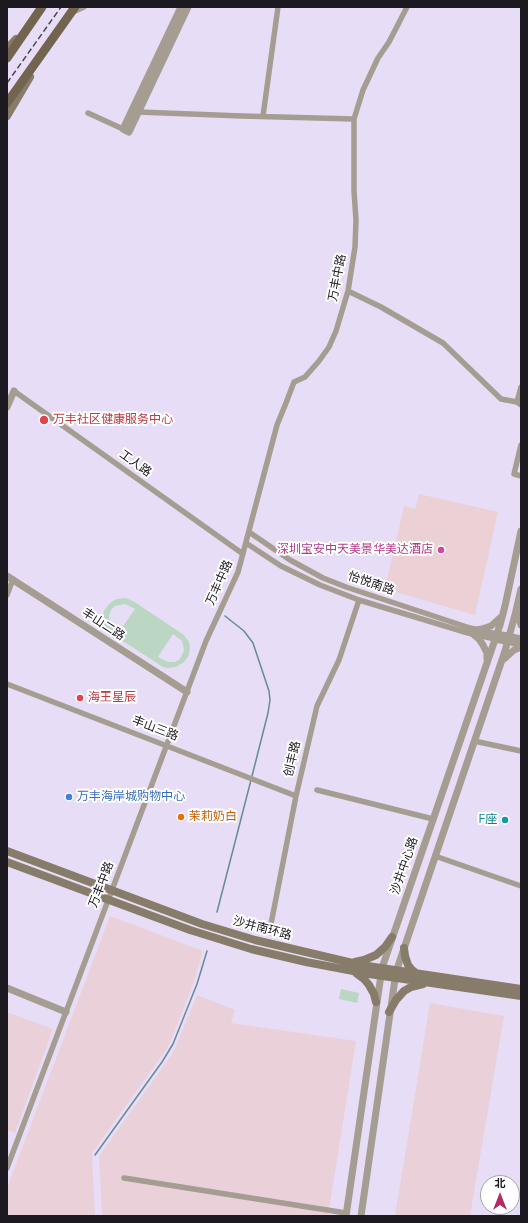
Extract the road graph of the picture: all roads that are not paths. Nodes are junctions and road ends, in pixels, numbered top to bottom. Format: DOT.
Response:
graph roads {
  1 [pos="84,7"];
  2 [pos="181,7"];
  3 [pos="188,7"];
  4 [pos="278,7"];
  5 [pos="407,7"];
  6 [pos="41,8"];
  7 [pos="73,10"];
  8 [pos="27,29"];
  9 [pos="49,45"];
  10 [pos="7,49"];
  11 [pos="7,58"];
  12 [pos="7,103"];
  13 [pos="139,112"];
  14 [pos="88,113"];
  15 [pos="7,116"];
  16 [pos="263,116"];
  17 [pos="354,119"];
  18 [pos="126,130"];
  19 [pos="348,291"];
  20 [pos="521,388"];
  21 [pos="14,391"];
  22 [pos="519,403"];
  23 [pos="7,407"];
  24 [pos="521,445"];
  25 [pos="521,476"];
  26 [pos="521,530"];
  27 [pos="249,532"];
  28 [pos="246,543"];
  29 [pos="243,554"];
  30 [pos="10,578"];
  31 [pos="521,589"];
  32 [pos="7,594"];
  33 [pos="359,600"];
  34 [pos="517,606"];
  35 [pos="503,615"];
  36 [pos="521,624"];
  37 [pos="474,632"];
  38 [pos="496,636"];
  39 [pos="509,639"];
  40 [pos="521,639"];
  41 [pos="521,644"];
  42 [pos="521,647"];
  43 [pos="487,662"];
  44 [pos="501,662"];
  45 [pos="7,684"];
  46 [pos="187,692"];
  47 [pos="474,741"];
  48 [pos="167,746"];
  49 [pos="521,751"];
  50 [pos="317,790"];
  51 [pos="296,796"];
  52 [pos="433,819"];
  53 [pos="7,851"];
  54 [pos="435,856"];
  55 [pos="7,862"];
  56 [pos="521,886"];
  57 [pos="112,890"];
  58 [pos="108,900"];
  59 [pos="270,929"];
  60 [pos="392,937"];
  61 [pos="404,948"];
  62 [pos="326,962"];
  63 [pos="349,962"];
  64 [pos="354,971"];
  65 [pos="381,972"];
  66 [pos="417,973"];
  67 [pos="396,974"];
  68 [pos="430,983"];
  69 [pos="7,988"];
  70 [pos="521,989"];
  71 [pos="521,996"];
  72 [pos="376,1002"];
  73 [pos="66,1012"];
  74 [pos="389,1012"];
  75 [pos="7,1168"];
  76 [pos="124,1178"];
  77 [pos="346,1215"];
  78 [pos="360,1216"];
  1 -- 7 [label="street"];
  2 -- 18 [label="street"];
  3 -- 13 [label="street"];
  4 -- 16 [label="street"];
  5 -- 17 [label="street, 万丰中路"];
  6 -- 8 [label="main road"];
  7 -- 9 [label="main road"];
  8 -- 10 [label="main road"];
  8 -- 11 [label="main road"];
  9 -- 12 [label="main road"];
  9 -- 15 [label="main road"];
  13 -- 16 [label="street"];
  13 -- 18 [label="street"];
  14 -- 18 [label="street"];
  16 -- 17 [label="street"];
  17 -- 19 [label="street, 万丰中路"];
  19 -- 22 [label="street"];
  19 -- 27 [label="street, 万丰中路"];
  20 -- 22 [label="street"];
  21 -- 23 [label="street"];
  21 -- 29 [label="street, 工人路"];
  24 -- 25 [label="street"];
  26 -- 35 [label="street, 沙井中心路"];
  27 -- 28 [label="street, 万丰中路"];
  27 -- 37 [label="street, 怡悦南路"];
  28 -- 29 [label="street, 万丰中路"];
  28 -- 33 [label="street, 怡悦南路"];
  29 -- 46 [label="street, 万丰中路"];
  30 -- 32 [label="street"];
  30 -- 46 [label="street, 丰山二路"];
  31 -- 34 [label="street"];
  33 -- 37 [label="street, 怡悦南路"];
  33 -- 51 [label="street, 创丰路"];
  34 -- 36 [label="street"];
  34 -- 39 [label="street"];
  35 -- 37 [label="street"];
  35 -- 38 [label="street, 沙井中心路"];
  37 -- 38 [label="street, 怡悦南路"];
  37 -- 43 [label="street"];
  38 -- 39 [label="street"];
  38 -- 43 [label="street, 沙井中心路"];
  39 -- 40 [label="street"];
  39 -- 41 [label="street"];
  39 -- 44 [label="street"];
  42 -- 44 [label="street"];
  43 -- 52 [label="street, 沙井中心路"];
  44 -- 47 [label="street"];
  45 -- 48 [label="street, 丰山三路"];
  46 -- 48 [label="street, 万丰中路"];
  47 -- 49 [label="street"];
  47 -- 54 [label="street"];
  48 -- 51 [label="street, 丰山三路"];
  48 -- 57 [label="street, 万丰中路"];
  50 -- 52 [label="street"];
  51 -- 59 [label="street, 创丰路"];
  52 -- 60 [label="street, 沙井中心路"];
  53 -- 57 [label="main road, 沙井南环路"];
  54 -- 56 [label="street"];
  54 -- 61 [label="street"];
  55 -- 58 [label="main road, 沙井南环路"];
  57 -- 58 [label="street, 万丰中路"];
  57 -- 62 [label="main road, 沙井南环路"];
  58 -- 62 [label="main road, 沙井南环路"];
  58 -- 73 [label="street, 万丰中路"];
  60 -- 63 [label="main road"];
  60 -- 65 [label="street, 沙井中心路"];
  61 -- 66 [label="main road"];
  61 -- 67 [label="street"];
  62 -- 63 [label="main road, 沙井南环路"];
  62 -- 64 [label="main road, 沙井南环路"];
  63 -- 65 [label="main road, 沙井南环路"];
  64 -- 65 [label="main road, 沙井南环路"];
  64 -- 72 [label="main road"];
  65 -- 67 [label="main road, 沙井南环路"];
  65 -- 72 [label="street, 沙井中心路"];
  66 -- 67 [label="main road, 沙井南环路"];
  66 -- 70 [label="main road, 沙井南环路"];
  67 -- 68 [label="main road, 沙井南环路"];
  67 -- 74 [label="street"];
  68 -- 71 [label="main road, 沙井南环路"];
  68 -- 74 [label="main road"];
  69 -- 73 [label="street"];
  72 -- 77 [label="street, 沙井中心路"];
  73 -- 75 [label="street, 万丰中路"];
  74 -- 78 [label="street"];
  76 -- 77 [label="street"];
}
